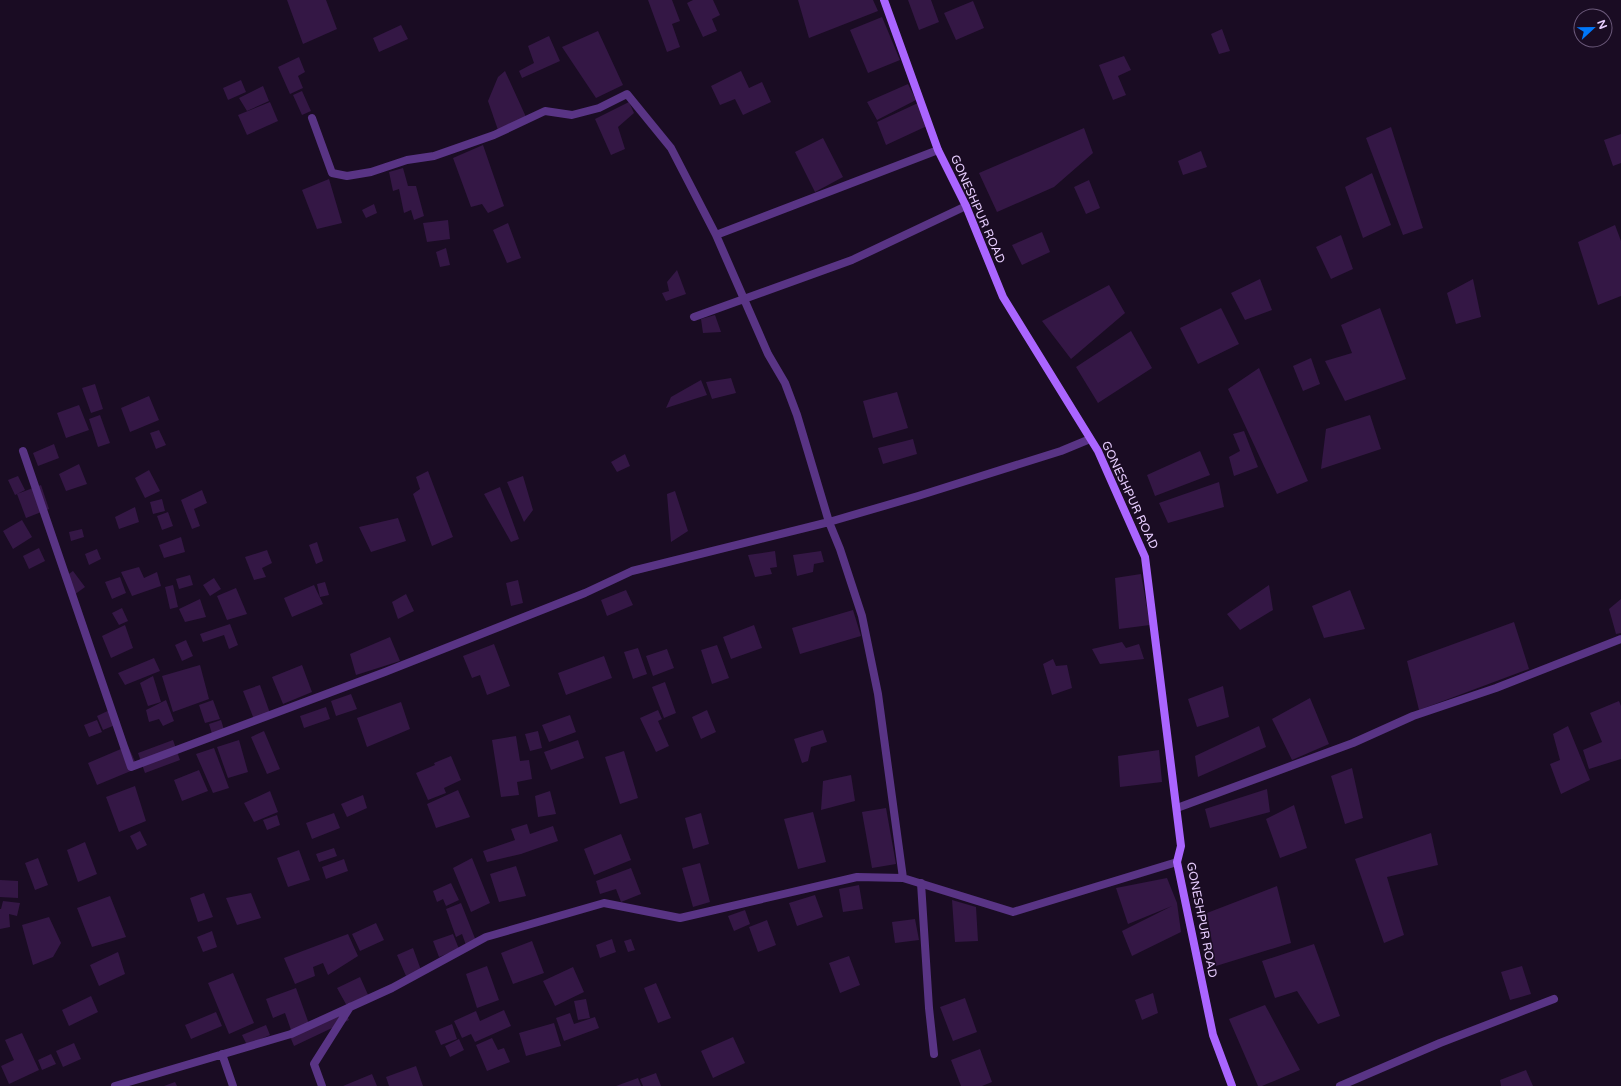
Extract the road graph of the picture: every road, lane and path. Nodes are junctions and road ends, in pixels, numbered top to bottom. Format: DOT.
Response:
graph roads {
  1 [pos="884,0"];
  2 [pos="312,118"];
  3 [pos="938,150"];
  4 [pos="966,206"];
  5 [pos="716,235"];
  6 [pos="743,299"];
  7 [pos="694,317"];
  8 [pos="1090,439"];
  9 [pos="23,451"];
  10 [pos="829,522"];
  11 [pos="1621,638"];
  12 [pos="1177,808"];
  13 [pos="1177,862"];
  14 [pos="903,878"];
  15 [pos="921,883"];
  16 [pos="1554,998"];
  17 [pos="350,1007"];
  18 [pos="222,1054"];
  19 [pos="934,1054"];
  20 [pos="115,1086"];
  21 [pos="233,1086"];
  22 [pos="322,1086"];
  23 [pos="1232,1086"];
  24 [pos="1340,1086"];
  1 -- 3 [label="street, GONESHPUR ROAD"];
  2 -- 5 [label="street"];
  3 -- 4 [label="street, GONESHPUR ROAD"];
  3 -- 5 [label="street"];
  4 -- 6 [label="street"];
  4 -- 8 [label="street, GONESHPUR ROAD"];
  5 -- 6 [label="street"];
  6 -- 7 [label="street"];
  6 -- 10 [label="street"];
  8 -- 10 [label="street"];
  8 -- 12 [label="street, GONESHPUR ROAD"];
  9 -- 10 [label="street"];
  10 -- 14 [label="street"];
  11 -- 12 [label="street"];
  12 -- 13 [label="street, GONESHPUR ROAD"];
  13 -- 15 [label="street"];
  13 -- 23 [label="street, GONESHPUR ROAD"];
  14 -- 15 [label="street"];
  14 -- 17 [label="street"];
  15 -- 19 [label="street"];
  16 -- 24 [label="street"];
  17 -- 18 [label="street"];
  17 -- 22 [label="street"];
  18 -- 20 [label="street"];
  18 -- 21 [label="street"];
}
